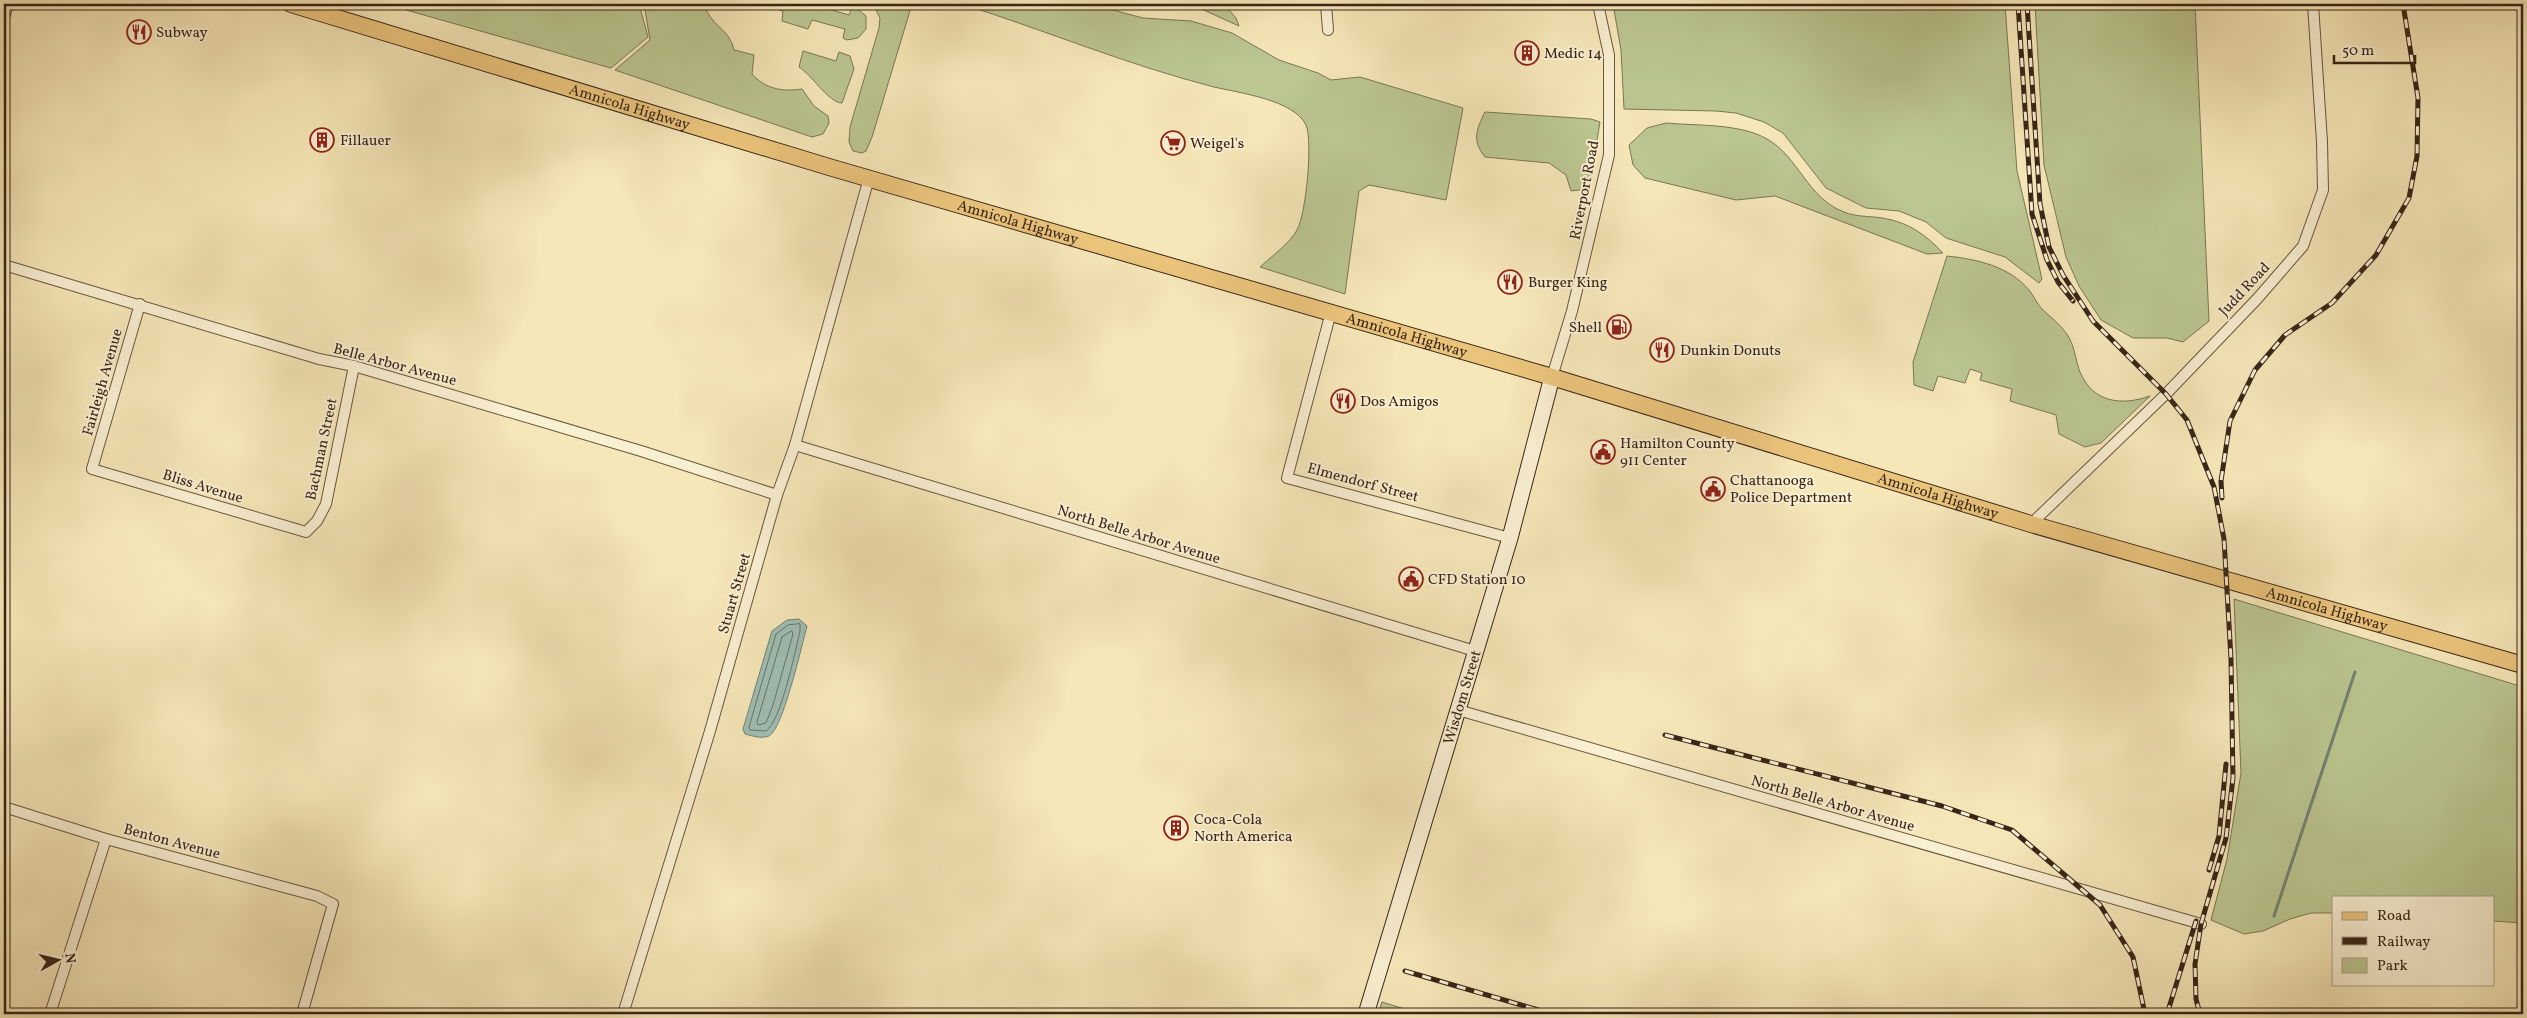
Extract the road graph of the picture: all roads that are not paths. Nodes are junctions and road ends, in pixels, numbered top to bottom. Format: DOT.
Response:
graph roads {
  1 [pos="8,4"];
  2 [pos="291,4"];
  3 [pos="1326,4"];
  4 [pos="1598,4"];
  5 [pos="2313,4"];
  6 [pos="4,18"];
  7 [pos="1328,30"];
  8 [pos="869,178"];
  9 [pos="4,265"];
  10 [pos="140,304"];
  11 [pos="1331,312"];
  12 [pos="354,366"];
  13 [pos="1552,377"];
  14 [pos="795,445"];
  15 [pos="92,469"];
  16 [pos="777,495"];
  17 [pos="2032,524"];
  18 [pos="306,532"];
  19 [pos="1510,538"];
  20 [pos="1475,651"];
  21 [pos="2523,665"];
  22 [pos="1458,710"];
  23 [pos="4,807"];
  24 [pos="106,839"];
  25 [pos="2201,924"];
  26 [pos="50,1014"];
  27 [pos="302,1014"];
  28 [pos="623,1014"];
  29 [pos="1366,1014"];
  1 -- 6 [label="street"];
  2 -- 8 [label="main road, Amnicola Highway"];
  3 -- 7 [label="street"];
  4 -- 13 [label="street, Riverport Road"];
  5 -- 17 [label="street, Judd Road"];
  8 -- 11 [label="main road, Amnicola Highway"];
  8 -- 14 [label="street, Stuart Street"];
  9 -- 10 [label="street, Belle Arbor Avenue"];
  10 -- 12 [label="street, Belle Arbor Avenue"];
  10 -- 15 [label="street, Fairleigh Avenue"];
  11 -- 13 [label="main road, Amnicola Highway"];
  11 -- 19 [label="street, Elmendorf Street"];
  12 -- 16 [label="street, Belle Arbor Avenue"];
  12 -- 18 [label="street, Bachman Street"];
  13 -- 17 [label="main road, Amnicola Highway"];
  13 -- 19 [label="street, Wisdom Street"];
  14 -- 16 [label="street, Stuart Street"];
  14 -- 20 [label="street, North Belle Arbor Avenue"];
  15 -- 18 [label="street, Bliss Avenue"];
  16 -- 28 [label="street, Stuart Street"];
  17 -- 21 [label="main road, Amnicola Highway"];
  19 -- 20 [label="street, Wisdom Street"];
  20 -- 22 [label="street, Wisdom Street"];
  22 -- 25 [label="street, North Belle Arbor Avenue"];
  22 -- 29 [label="street, Wisdom Street"];
  23 -- 24 [label="street, Benton Avenue"];
  24 -- 26 [label="street"];
  24 -- 27 [label="street, Benton Avenue"];
}
